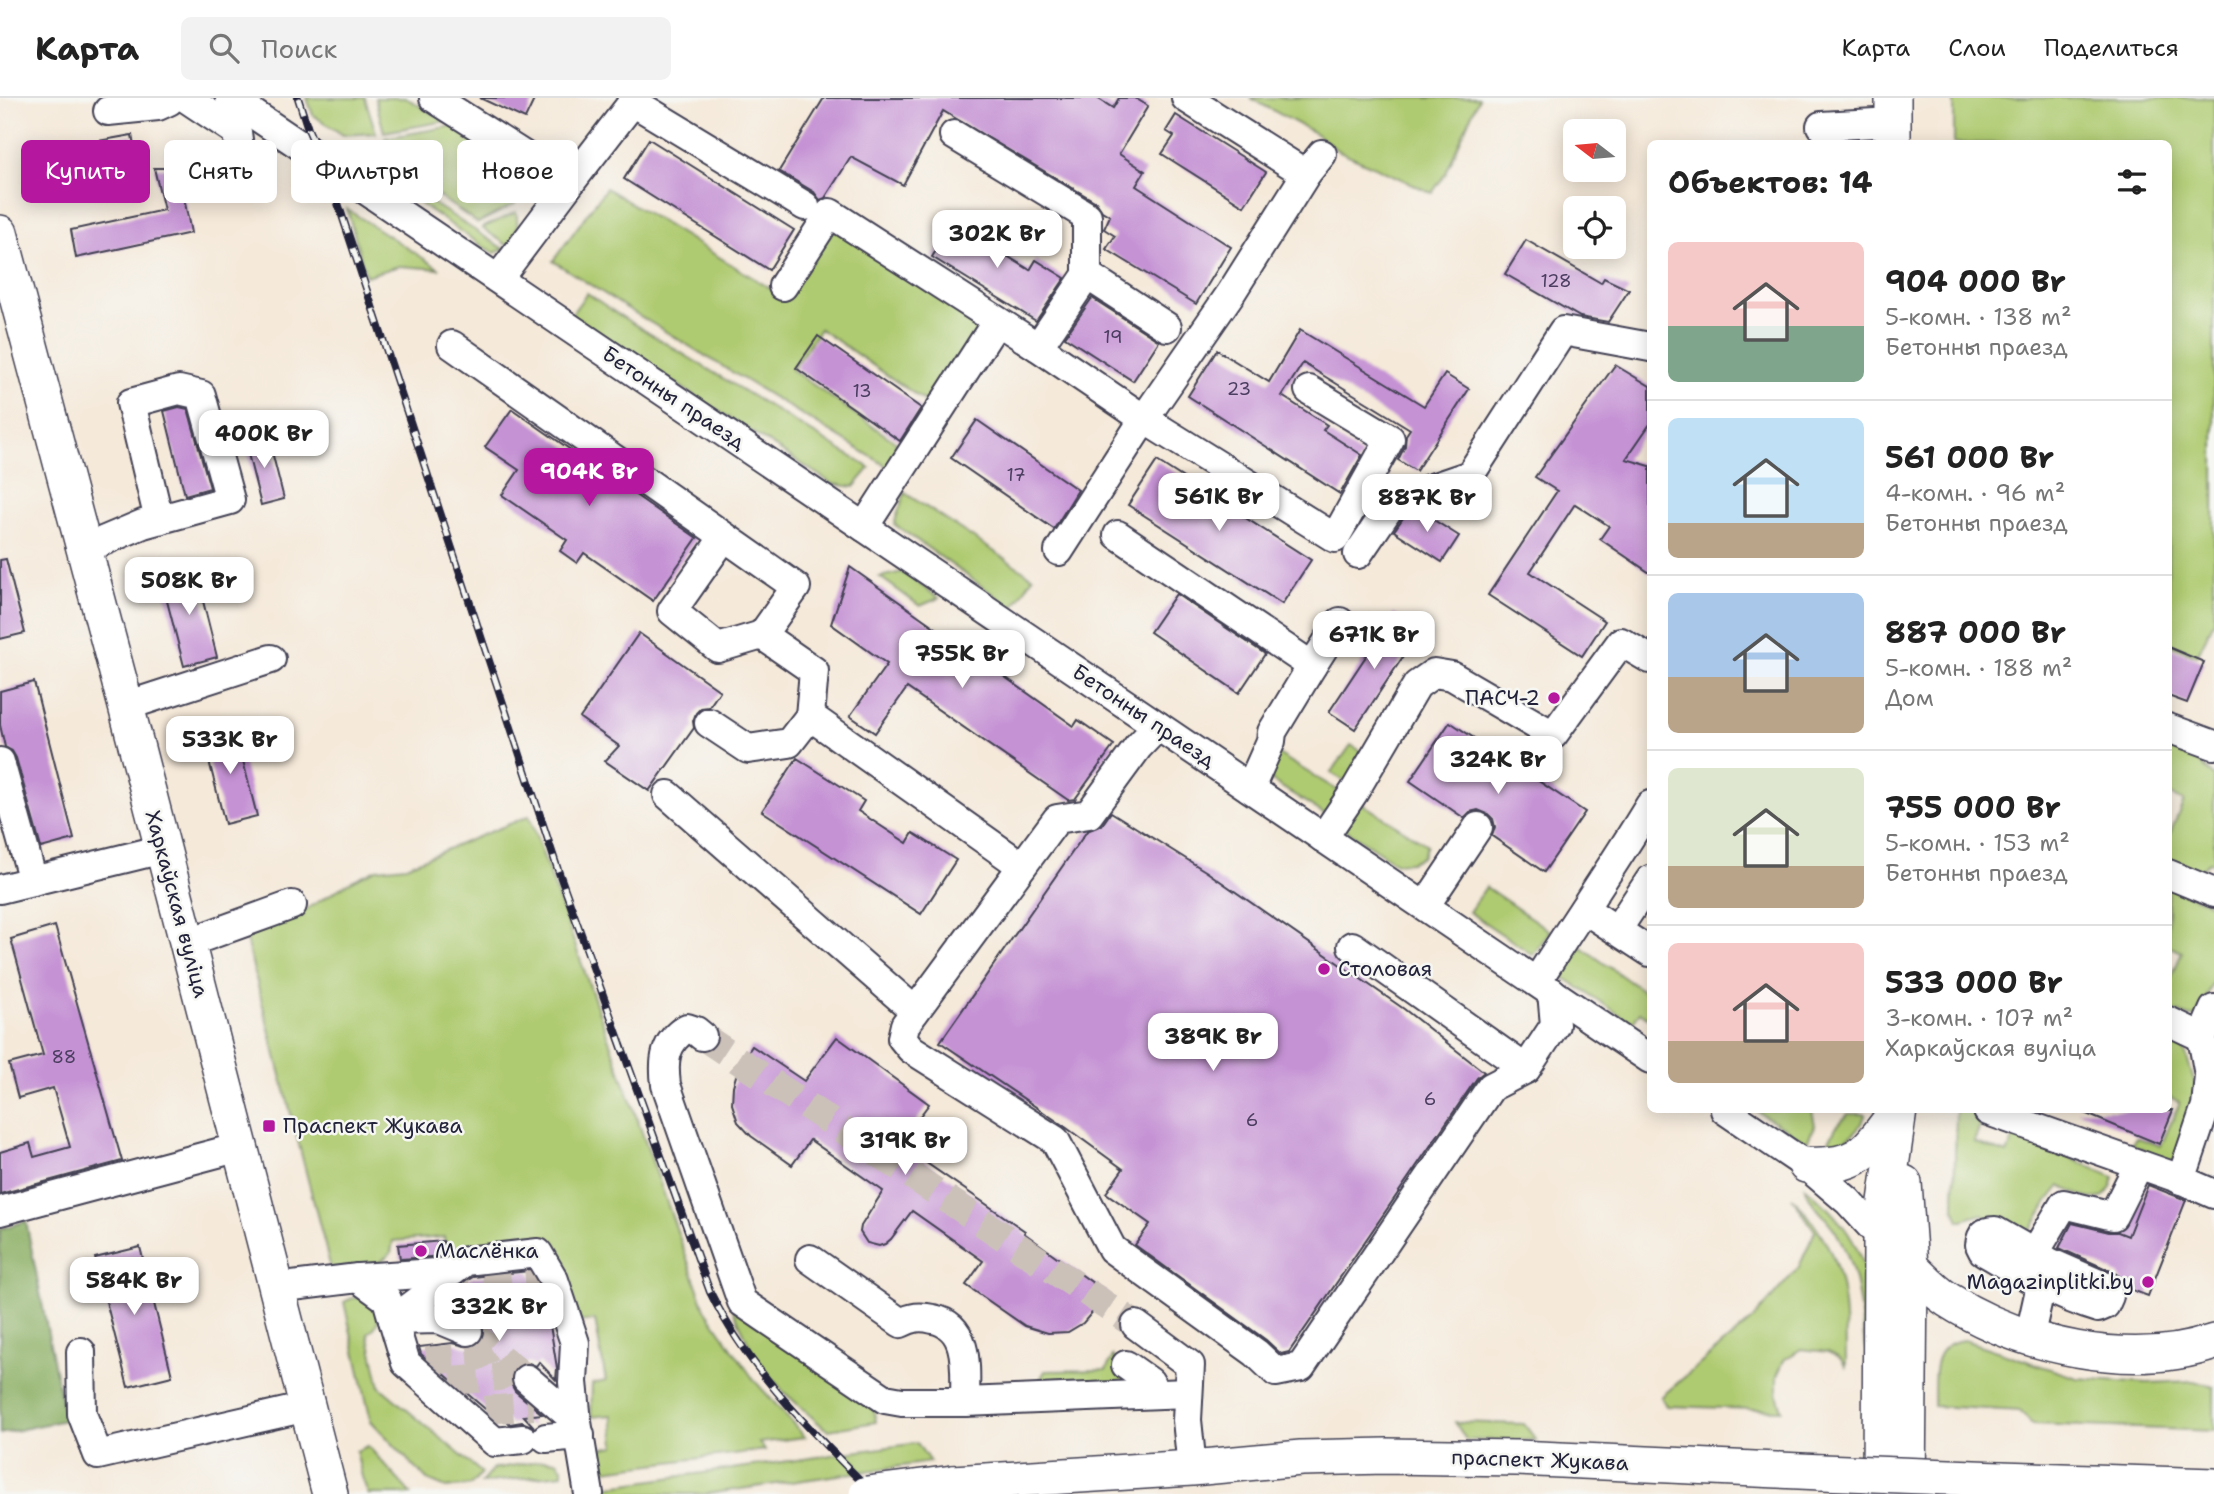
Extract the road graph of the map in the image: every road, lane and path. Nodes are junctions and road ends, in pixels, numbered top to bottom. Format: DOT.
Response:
graph roads {
  1 [pos="170,98"];
  2 [pos="186,98"];
  3 [pos="230,98"];
  4 [pos="434,98"];
  5 [pos="1186,98"];
  6 [pos="635,100"];
  7 [pos="108,111"];
  8 [pos="1893,121"];
  9 [pos="1821,127"];
  10 [pos="954,135"];
  11 [pos="238,140"];
  12 [pos="500,140"];
  13 [pos="578,173"];
  14 [pos="555,203"];
  15 [pos="805,206"];
  16 [pos="0,233"];
  17 [pos="1087,275"];
  18 [pos="498,279"];
  19 [pos="783,286"];
  20 [pos="996,321"];
  21 [pos="1167,327"];
  22 [pos="452,345"];
  23 [pos="1647,346"];
  24 [pos="1038,347"];
  25 [pos="1309,390"];
  26 [pos="1144,419"];
  27 [pos="159,520"];
  28 [pos="864,527"];
  29 [pos="1118,535"];
  30 [pos="724,537"];
  31 [pos="84,549"];
  32 [pos="1059,551"];
  33 [pos="1358,554"];
  34 [pos="1340,622"];
  35 [pos="762,635"];
  36 [pos="1647,657"];
  37 [pos="271,659"];
  38 [pos="1312,666"];
  39 [pos="126,706"];
  40 [pos="810,716"];
  41 [pos="709,723"];
  42 [pos="1158,726"];
  43 [pos="2172,729"];
  44 [pos="2214,745"];
  45 [pos="0,762"];
  46 [pos="1250,788"];
  47 [pos="668,795"];
  48 [pos="1647,810"];
  49 [pos="1478,827"];
  50 [pos="1323,838"];
  51 [pos="163,849"];
  52 [pos="1022,866"];
  53 [pos="2172,876"];
  54 [pos="33,881"];
  55 [pos="1647,885"];
  56 [pos="0,889"];
  57 [pos="2214,893"];
  58 [pos="292,905"];
  59 [pos="1425,906"];
  60 [pos="1584,909"];
  61 [pos="1617,930"];
  62 [pos="187,943"];
  63 [pos="1352,946"];
  64 [pos="1647,950"];
  65 [pos="1545,987"];
  66 [pos="2214,1009"];
  67 [pos="915,1011"];
  68 [pos="2172,1023"];
  69 [pos="702,1035"];
  70 [pos="2202,1037"];
  71 [pos="1647,1057"];
  72 [pos="1526,1069"];
  73 [pos="1729,1113"];
  74 [pos="1896,1113"];
  75 [pos="1899,1113"];
  76 [pos="1899,1113"];
  77 [pos="1993,1113"];
  78 [pos="240,1147"];
  79 [pos="1805,1165"];
  80 [pos="2138,1166"];
  81 [pos="2181,1180"];
  82 [pos="2214,1194"];
  83 [pos="0,1211"];
  84 [pos="1881,1237"];
  85 [pos="400,1258"];
  86 [pos="810,1259"];
  87 [pos="1910,1266"];
  88 [pos="358,1278"];
  89 [pos="441,1284"];
  90 [pos="276,1288"];
  91 [pos="1882,1297"];
  92 [pos="1947,1299"];
  93 [pos="393,1320"];
  94 [pos="1136,1325"];
  95 [pos="1910,1325"];
  96 [pos="468,1331"];
  97 [pos="2029,1339"];
  98 [pos="2214,1342"];
  99 [pos="81,1352"];
  100 [pos="1126,1365"];
  101 [pos="527,1379"];
  102 [pos="1187,1393"];
  103 [pos="1155,1394"];
  104 [pos="965,1402"];
  105 [pos="307,1407"];
  106 [pos="579,1429"];
  107 [pos="1192,1468"];
  108 [pos="2210,1484"];
  109 [pos="1068,1485"];
  110 [pos="330,1494"];
  111 [pos="589,1494"];
  112 [pos="867,1494"];
  113 [pos="1880,1494"];
  114 [pos="1908,1494"];
  1 -- 7 [label="street"];
  2 -- 11 [label="street"];
  3 -- 18 [label="street, Бетонны праезд"];
  4 -- 12 [label="street"];
  5 -- 26 [label="street"];
  6 -- 13 [label="street"];
  6 -- 15 [label="street"];
  8 -- 9 [label="street"];
  10 -- 17 [label="street"];
  14 -- 18 [label="street"];
  16 -- 31 [label="main road, Харкаўская вуліца"];
  17 -- 21 [label="street"];
  17 -- 24 [label="street"];
  18 -- 28 [label="street, Бетонны праезд"];
  19 -- 20 [label="street"];
  20 -- 24 [label="street"];
  20 -- 28 [label="street"];
  22 -- 30 [label="street"];
  23 -- 33 [label="street"];
  24 -- 26 [label="street"];
  25 -- 26 [label="street"];
  26 -- 32 [label="street"];
  27 -- 27 [label="street"];
  27 -- 31 [label="street"];
  28 -- 42 [label="street, Бетонны праезд"];
  29 -- 38 [label="street"];
  30 -- 35 [label="street"];
  30 -- 35 [label="street"];
  31 -- 39 [label="main road, Харкаўская вуліца"];
  34 -- 38 [label="street"];
  35 -- 40 [label="street"];
  36 -- 50 [label="street"];
  37 -- 39 [label="street"];
  38 -- 46 [label="street"];
  39 -- 51 [label="main road, Харкаўская вуліца"];
  40 -- 41 [label="street"];
  40 -- 52 [label="street"];
  42 -- 46 [label="street, Бетонны праезд"];
  42 -- 52 [label="street"];
  43 -- 44 [label="street"];
  45 -- 54 [label="street"];
  46 -- 50 [label="street, Бетонны праезд"];
  47 -- 67 [label="street"];
  48 -- 60 [label="street"];
  49 -- 59 [label="street"];
  50 -- 59 [label="street, Бетонны праезд"];
  51 -- 54 [label="street"];
  51 -- 62 [label="main road, Харкаўская вуліца"];
  52 -- 67 [label="street"];
  53 -- 57 [label="street"];
  54 -- 56 [label="street"];
  55 -- 61 [label="street"];
  58 -- 62 [label="street"];
  59 -- 65 [label="street, Бетонны праезд"];
  60 -- 61 [label="street"];
  60 -- 65 [label="street"];
  61 -- 64 [label="street"];
  62 -- 78 [label="main road, Харкаўская вуліца"];
  63 -- 72 [label="street"];
  65 -- 71 [label="street, Бетонны праезд"];
  65 -- 72 [label="street"];
  66 -- 70 [label="street"];
  67 -- 72 [label="street"];
  68 -- 70 [label="street"];
  69 -- 104 [label="street"];
  70 -- 81 [label="street"];
  73 -- 79 [label="street"];
  74 -- 79 [label="main road"];
  75 -- 84 [label="main road"];
  76 -- 87 [label="main road"];
  77 -- 80 [label="street"];
  78 -- 83 [label="street"];
  78 -- 90 [label="main road, Харкаўская вуліца"];
  79 -- 84 [label="street"];
  80 -- 81 [label="street"];
  80 -- 97 [label="street"];
  81 -- 82 [label="street"];
  84 -- 87 [label="main road"];
  84 -- 91 [label="main road"];
  85 -- 88 [label="street"];
  86 -- 104 [label="street"];
  87 -- 91 [label="main road"];
  87 -- 92 [label="main road"];
  87 -- 95 [label="main road"];
  88 -- 90 [label="street"];
  88 -- 93 [label="street"];
  88 -- 106 [label="street"];
  89 -- 93 [label="street"];
  90 -- 105 [label="main road, Харкаўская вуліца"];
  91 -- 113 [label="main road"];
  92 -- 95 [label="main road"];
  92 -- 97 [label="main road"];
  93 -- 96 [label="street"];
  93 -- 106 [label="street"];
  94 -- 102 [label="street"];
  95 -- 114 [label="main road"];
  97 -- 98 [label="main road"];
  99 -- 105 [label="street"];
  100 -- 103 [label="street"];
  101 -- 106 [label="street"];
  102 -- 103 [label="street"];
  102 -- 107 [label="street"];
  103 -- 104 [label="street"];
  105 -- 110 [label="main road, Харкаўская вуліца"];
  106 -- 111 [label="street"];
  107 -- 108 [label="main road, праспект Жукава, bridge"];
  107 -- 109 [label="main road, праспект Жукава"];
  109 -- 112 [label="main road, праспект Жукава, bridge"];
}
